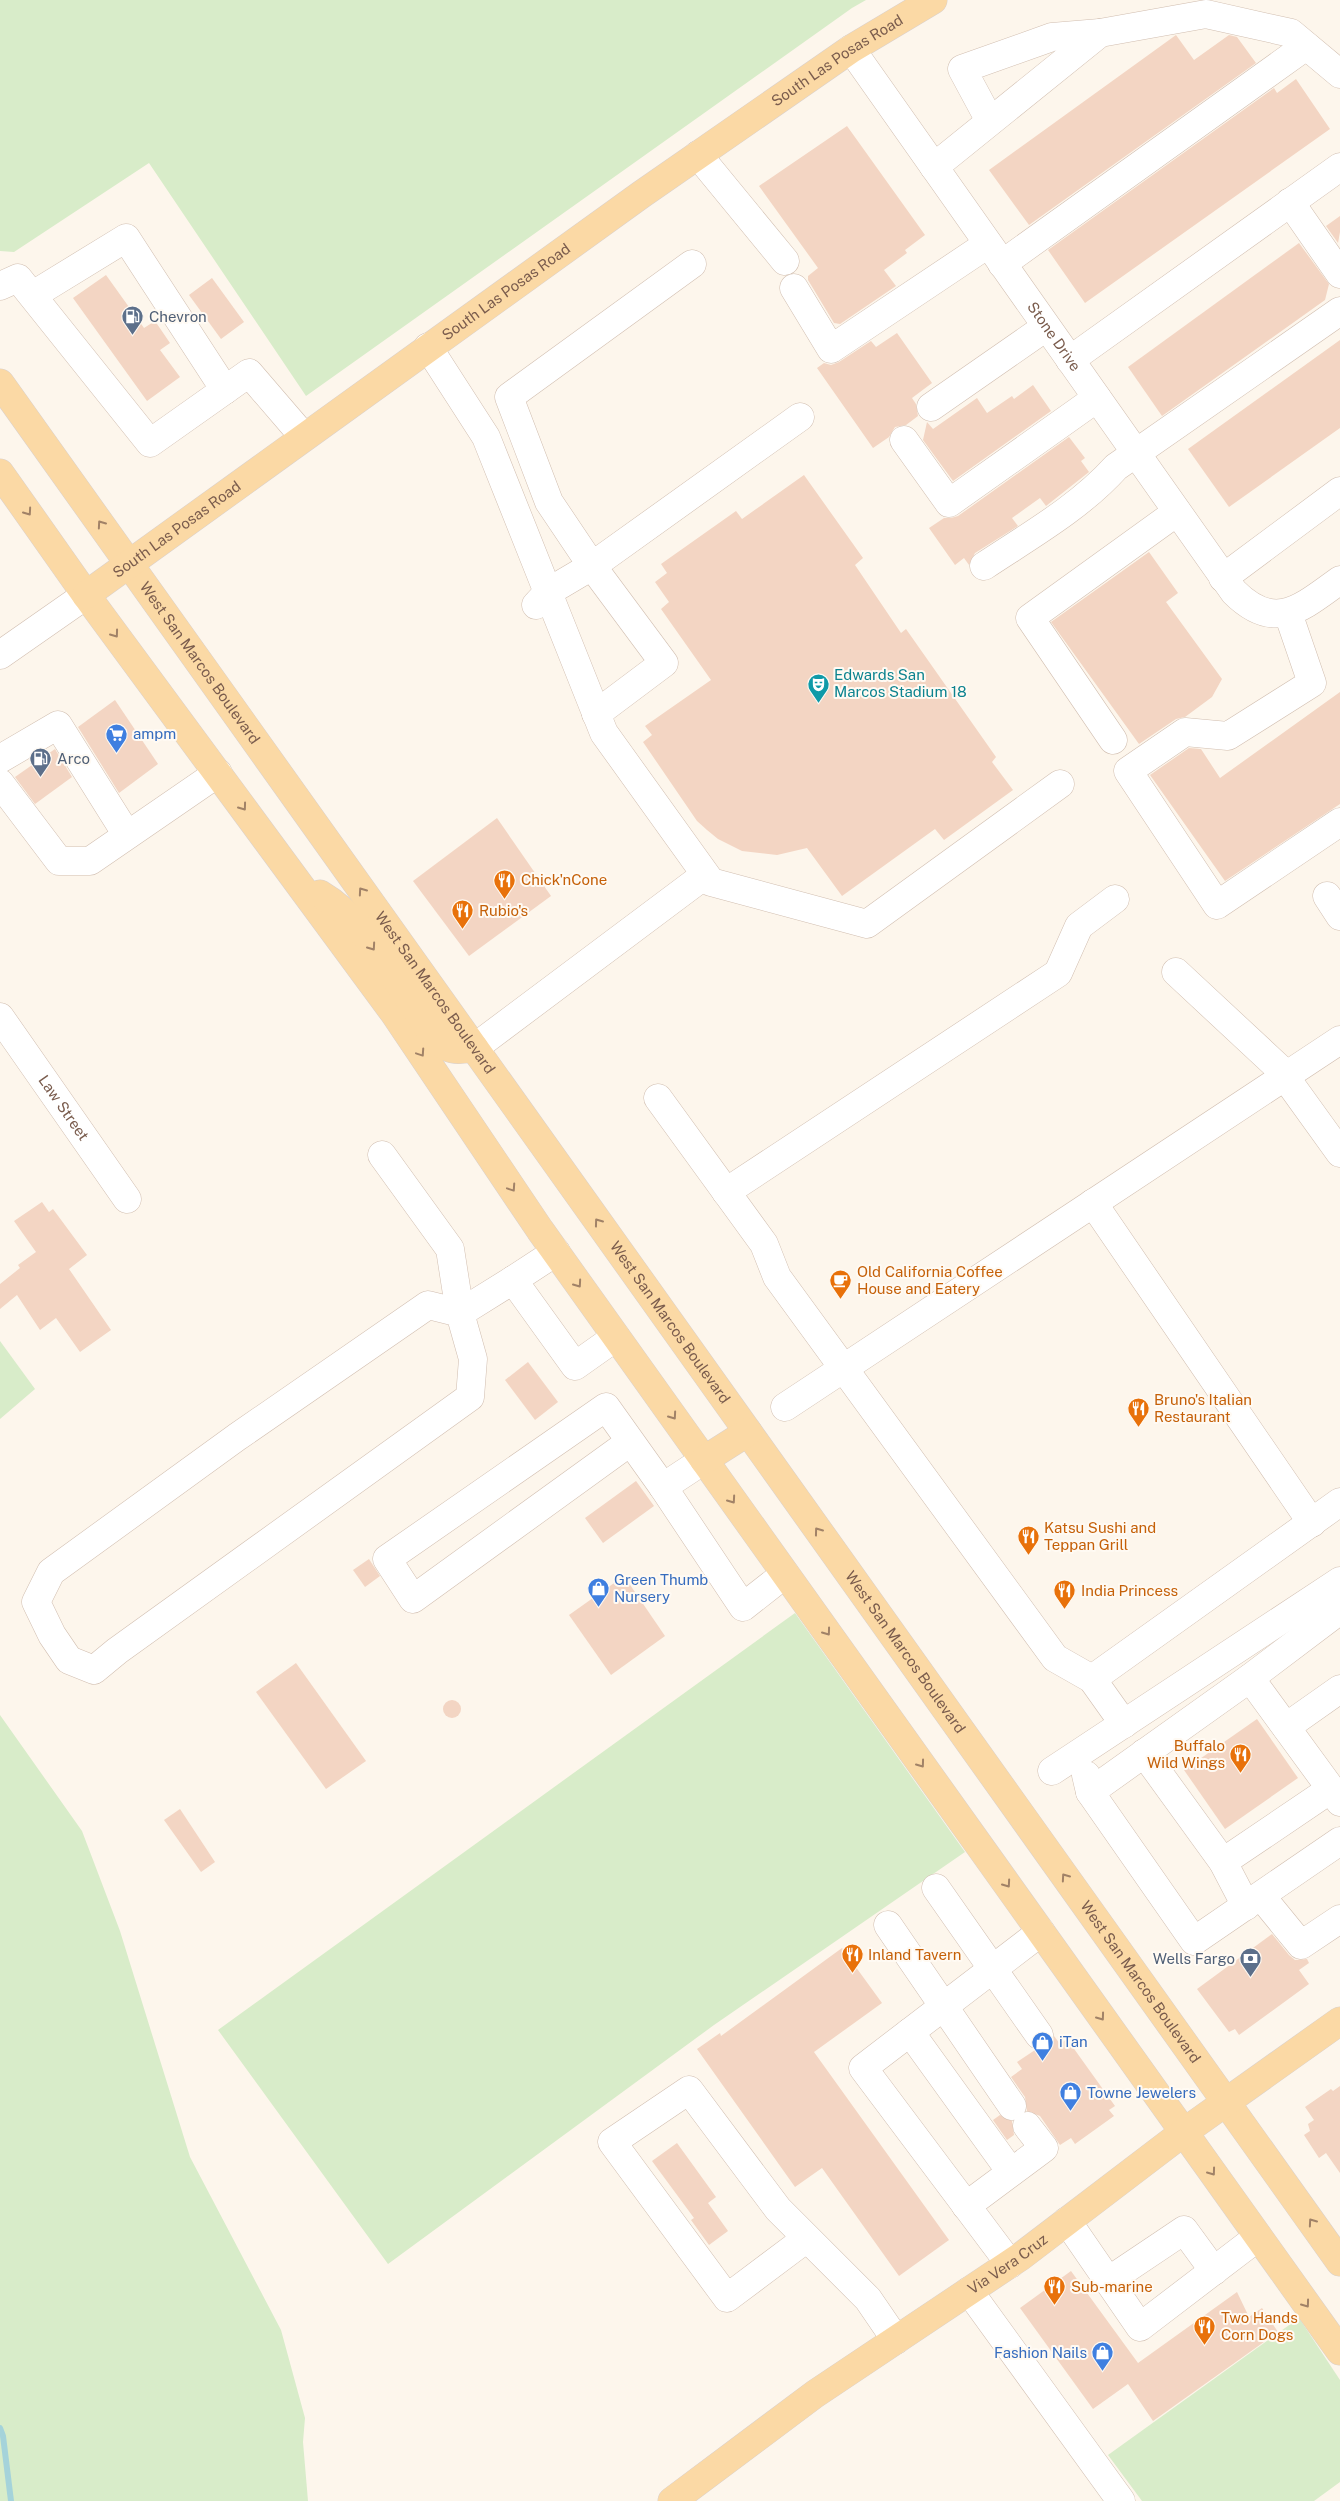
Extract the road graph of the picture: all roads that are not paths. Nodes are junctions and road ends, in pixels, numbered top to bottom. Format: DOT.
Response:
graph roads {
  1 [pos="933,0"];
  2 [pos="1100,33"];
  3 [pos="1306,46"];
  4 [pos="851,49"];
  5 [pos="1340,74"];
  6 [pos="990,121"];
  7 [pos="698,154"];
  8 [pos="934,167"];
  9 [pos="1340,167"];
  10 [pos="1290,202"];
  11 [pos="995,254"];
  12 [pos="784,261"];
  13 [pos="692,264"];
  14 [pos="1340,274"];
  15 [pos="0,286"];
  16 [pos="794,288"];
  17 [pos="32,296"];
  18 [pos="1340,311"];
  19 [pos="1046,326"];
  20 [pos="428,347"];
  21 [pos="1070,360"];
  22 [pos="0,383"];
  23 [pos="225,390"];
  24 [pos="1097,398"];
  25 [pos="931,407"];
  26 [pos="800,417"];
  27 [pos="304,438"];
  28 [pos="904,440"];
  29 [pos="1136,454"];
  30 [pos="0,473"];
  31 [pos="1340,491"];
  32 [pos="1177,512"];
  33 [pos="129,564"];
  34 [pos="592,566"];
  35 [pos="984,566"];
  36 [pos="1223,578"];
  37 [pos="1340,580"];
  38 [pos="86,595"];
  39 [pos="542,599"];
  40 [pos="1277,613"];
  41 [pos="0,655"];
  42 [pos="596,714"];
  43 [pos="1113,740"];
  44 [pos="0,759"];
  45 [pos="218,773"];
  46 [pos="0,783"];
  47 [pos="1060,784"];
  48 [pos="1340,822"];
  49 [pos="127,835"];
  50 [pos="705,875"];
  51 [pos="297,881"];
  52 [pos="1115,899"];
  53 [pos="1176,972"];
  54 [pos="0,1018"];
  55 [pos="1340,1040"];
  56 [pos="474,1048"];
  57 [pos="1284,1077"];
  58 [pos="658,1098"];
  59 [pos="1340,1154"];
  60 [pos="382,1155"];
  61 [pos="726,1192"];
  62 [pos="127,1199"];
  63 [pos="1093,1203"];
  64 [pos="556,1252"];
  65 [pos="513,1280"];
  66 [pos="460,1313"];
  67 [pos="616,1337"];
  68 [pos="843,1368"];
  69 [pos="785,1407"];
  70 [pos="748,1432"];
  71 [pos="630,1442"];
  72 [pos="704,1460"];
  73 [pos="663,1487"];
  74 [pos="1340,1502"];
  75 [pos="1312,1523"];
  76 [pos="785,1574"];
  77 [pos="1340,1581"];
  78 [pos="1340,1610"];
  79 [pos="1250,1678"];
  80 [pos="1092,1679"];
  81 [pos="1340,1689"];
  82 [pos="1124,1724"];
  83 [pos="1286,1727"];
  84 [pos="1144,1753"];
  85 [pos="1052,1770"];
  86 [pos="1336,1795"];
  87 [pos="1340,1841"];
  88 [pos="1223,1862"];
  89 [pos="936,1888"];
  90 [pos="1254,1901"];
  91 [pos="1340,1920"];
  92 [pos="888,1925"];
  93 [pos="1041,1932"];
  94 [pos="992,1970"];
  95 [pos="942,2008"];
  96 [pos="1340,2021"];
  97 [pos="910,2032"];
  98 [pos="1039,2035"];
  99 [pos="1226,2102"];
  100 [pos="1184,2132"];
  101 [pos="1011,2172"];
  102 [pos="966,2206"];
  103 [pos="1067,2221"];
  104 [pos="1258,2237"];
  105 [pos="807,2238"];
  106 [pos="1340,2261"];
  107 [pos="1010,2264"];
  108 [pos="1214,2270"];
  109 [pos="1108,2281"];
  110 [pos="968,2291"];
  111 [pos="896,2340"];
  112 [pos="1340,2351"];
  113 [pos="672,2501"];
  114 [pos="1121,2501"];
  1 -- 4 [label="main road, South Las Posas Road"];
  2 -- 3 [label="street"];
  2 -- 6 [label="street"];
  2 -- 6 [label="street"];
  3 -- 5 [label="street"];
  3 -- 11 [label="street"];
  4 -- 7 [label="main road, South Las Posas Road"];
  4 -- 8 [label="street, Stone Drive"];
  6 -- 8 [label="street"];
  7 -- 12 [label="street"];
  7 -- 20 [label="main road, South Las Posas Road"];
  8 -- 11 [label="street, Stone Drive"];
  9 -- 10 [label="street"];
  10 -- 14 [label="street"];
  10 -- 21 [label="street"];
  11 -- 16 [label="street"];
  11 -- 19 [label="street, Stone Drive"];
  13 -- 34 [label="street"];
  15 -- 17 [label="street"];
  17 -- 23 [label="street"];
  17 -- 23 [label="street"];
  18 -- 29 [label="street"];
  19 -- 21 [label="street, Stone Drive"];
  19 -- 25 [label="street"];
  20 -- 27 [label="main road, South Las Posas Road"];
  20 -- 39 [label="street"];
  21 -- 24 [label="street, Stone Drive"];
  33 -- 22 [label="main road, West San Marcos Boulevard, one-way"];
  23 -- 27 [label="street"];
  24 -- 28 [label="street"];
  24 -- 29 [label="street, Stone Drive"];
  26 -- 34 [label="street"];
  27 -- 33 [label="main road, South Las Posas Road"];
  29 -- 32 [label="street, Stone Drive"];
  29 -- 35 [label="street"];
  30 -- 38 [label="main road, one-way"];
  31 -- 36 [label="street"];
  32 -- 36 [label="street, Stone Drive"];
  32 -- 43 [label="street"];
  33 -- 38 [label="main road, South Las Posas Road"];
  56 -- 33 [label="main road, West San Marcos Boulevard, one-way"];
  34 -- 39 [label="street"];
  34 -- 42 [label="street"];
  36 -- 40 [label="street, Stone Drive"];
  37 -- 40 [label="street"];
  38 -- 41 [label="street"];
  38 -- 45 [label="main road, one-way"];
  39 -- 42 [label="street"];
  40 -- 48 [label="street"];
  42 -- 50 [label="street"];
  44 -- 49 [label="street"];
  45 -- 49 [label="street"];
  45 -- 51 [label="main road, one-way"];
  46 -- 49 [label="street"];
  47 -- 50 [label="street"];
  50 -- 56 [label="street"];
  51 -- 56 [label="main road, one-way"];
  51 -- 64 [label="main road, one-way"];
  52 -- 61 [label="street"];
  53 -- 57 [label="street"];
  54 -- 62 [label="street, Law Street"];
  55 -- 57 [label="street"];
  70 -- 56 [label="main road, West San Marcos Boulevard, one-way"];
  57 -- 59 [label="street"];
  57 -- 63 [label="street"];
  58 -- 61 [label="street"];
  60 -- 66 [label="street"];
  61 -- 68 [label="street"];
  63 -- 68 [label="street"];
  63 -- 75 [label="street"];
  64 -- 65 [label="street"];
  64 -- 67 [label="main road, one-way"];
  65 -- 66 [label="street"];
  65 -- 67 [label="street"];
  66 -- 66 [label="street"];
  67 -- 72 [label="main road, one-way"];
  68 -- 69 [label="street"];
  68 -- 80 [label="street"];
  70 -- 72 [label="main road"];
  99 -- 70 [label="main road, West San Marcos Boulevard, one-way"];
  71 -- 71 [label="street"];
  71 -- 73 [label="street"];
  72 -- 73 [label="street"];
  72 -- 76 [label="main road, one-way"];
  73 -- 76 [label="street"];
  74 -- 75 [label="street"];
  75 -- 80 [label="street"];
  76 -- 93 [label="main road, one-way"];
  77 -- 82 [label="street"];
  78 -- 79 [label="street"];
  79 -- 83 [label="street"];
  79 -- 84 [label="street"];
  80 -- 82 [label="street"];
  81 -- 83 [label="street"];
  82 -- 85 [label="street"];
  83 -- 86 [label="street"];
  84 -- 88 [label="street"];
  84 -- 90 [label="street"];
  86 -- 88 [label="street"];
  87 -- 90 [label="street"];
  88 -- 90 [label="street"];
  89 -- 94 [label="street"];
  90 -- 91 [label="street"];
  92 -- 95 [label="street"];
  93 -- 94 [label="street"];
  93 -- 100 [label="main road, one-way"];
  94 -- 95 [label="street"];
  94 -- 98 [label="street"];
  95 -- 97 [label="street"];
  95 -- 101 [label="street"];
  96 -- 99 [label="main road, Via Vera Cruz"];
  97 -- 101 [label="street"];
  97 -- 102 [label="street"];
  99 -- 100 [label="main road, Via Vera Cruz"];
  106 -- 99 [label="main road, West San Marcos Boulevard, one-way"];
  100 -- 103 [label="main road, Via Vera Cruz"];
  100 -- 104 [label="main road, one-way"];
  101 -- 102 [label="street"];
  102 -- 107 [label="street"];
  103 -- 107 [label="main road, Via Vera Cruz"];
  103 -- 109 [label="street"];
  104 -- 108 [label="street"];
  104 -- 112 [label="main road, one-way"];
  105 -- 105 [label="street"];
  105 -- 111 [label="street"];
  107 -- 110 [label="main road, Via Vera Cruz"];
  108 -- 109 [label="street"];
  108 -- 109 [label="street"];
  110 -- 111 [label="main road, Via Vera Cruz"];
  110 -- 114 [label="street"];
  111 -- 113 [label="main road, Via Vera Cruz"];
}
